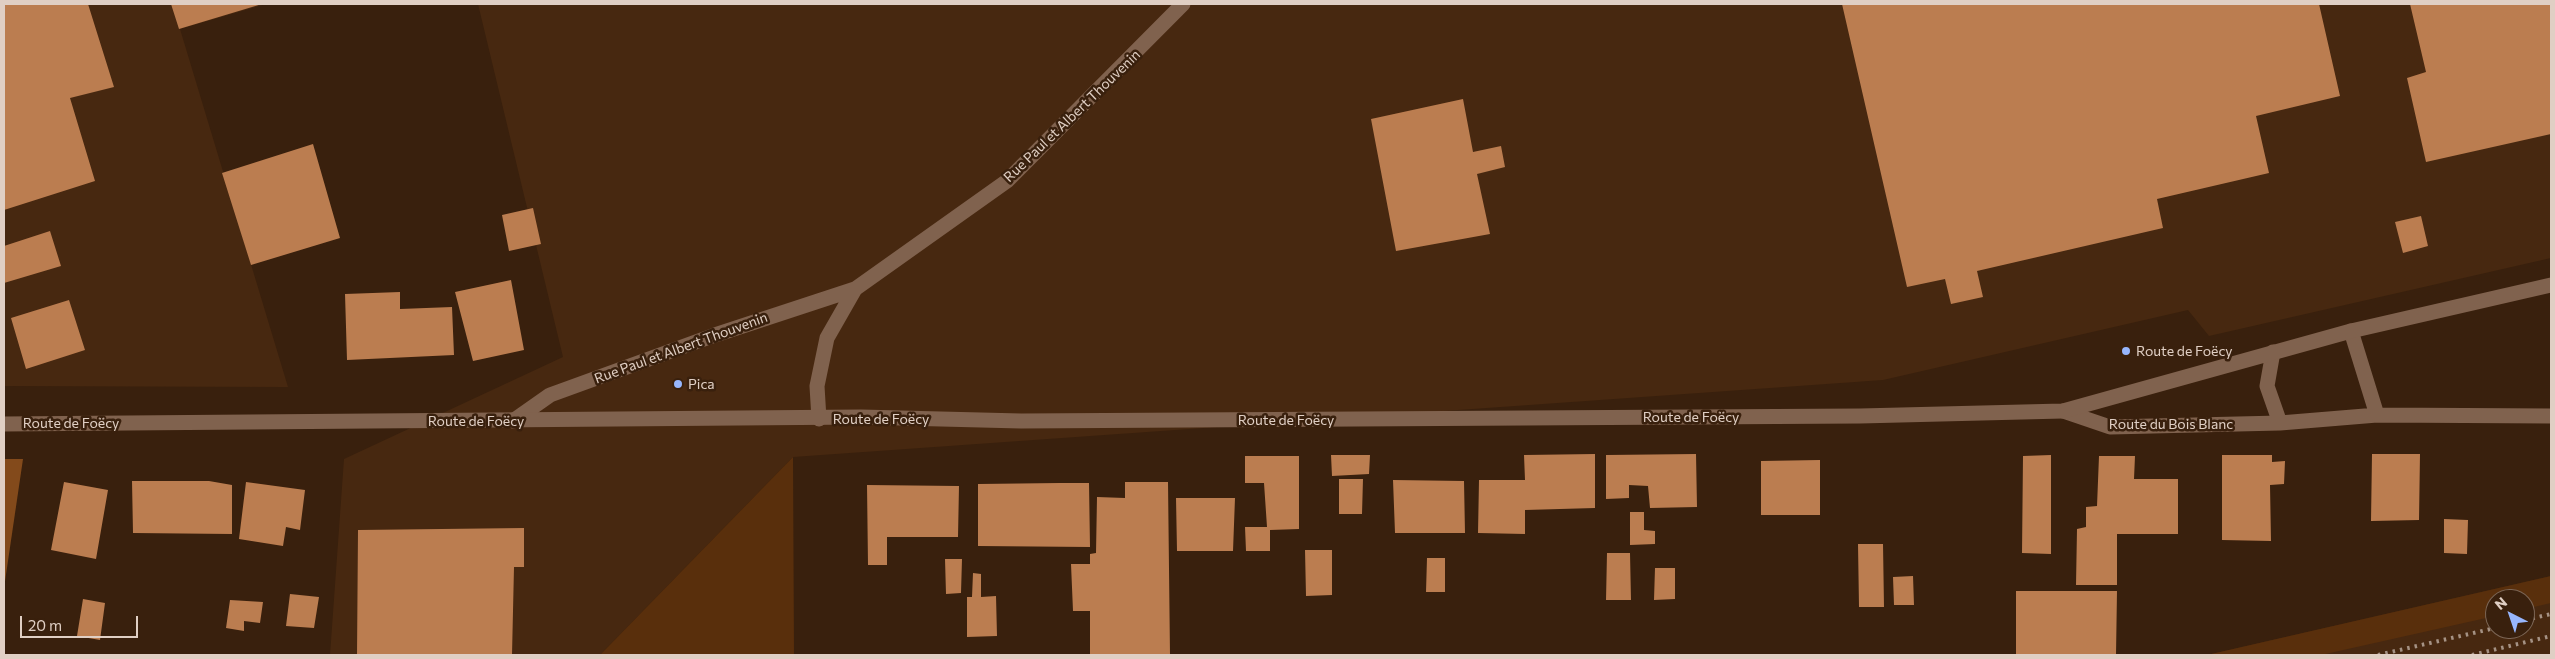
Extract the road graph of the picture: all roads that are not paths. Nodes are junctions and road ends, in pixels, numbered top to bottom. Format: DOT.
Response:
graph roads {
  1 [pos="1183,4"];
  2 [pos="2551,285"];
  3 [pos="855,288"];
  4 [pos="2350,331"];
  5 [pos="2273,352"];
  6 [pos="2063,411"];
  7 [pos="2377,415"];
  8 [pos="2551,416"];
  9 [pos="819,419"];
  10 [pos="513,421"];
  11 [pos="2280,423"];
  12 [pos="4,424"];
  1 -- 3 [label="street, Rue Paul et Albert Thouvenin"];
  2 -- 4 [label="street, Route de Foëcy"];
  3 -- 9 [label="street, Rue Paul et Albert Thouvenin"];
  3 -- 10 [label="street, Rue Paul et Albert Thouvenin"];
  4 -- 5 [label="street, Route de Foëcy"];
  4 -- 7 [label="street"];
  5 -- 6 [label="street, Route de Foëcy"];
  5 -- 11 [label="street"];
  6 -- 9 [label="street, Route de Foëcy"];
  6 -- 11 [label="street, Route du Bois Blanc"];
  7 -- 8 [label="street, Route du Bois Blanc"];
  7 -- 11 [label="street, Route du Bois Blanc"];
  9 -- 10 [label="street, Route de Foëcy"];
  10 -- 12 [label="street, Route de Foëcy"];
}
